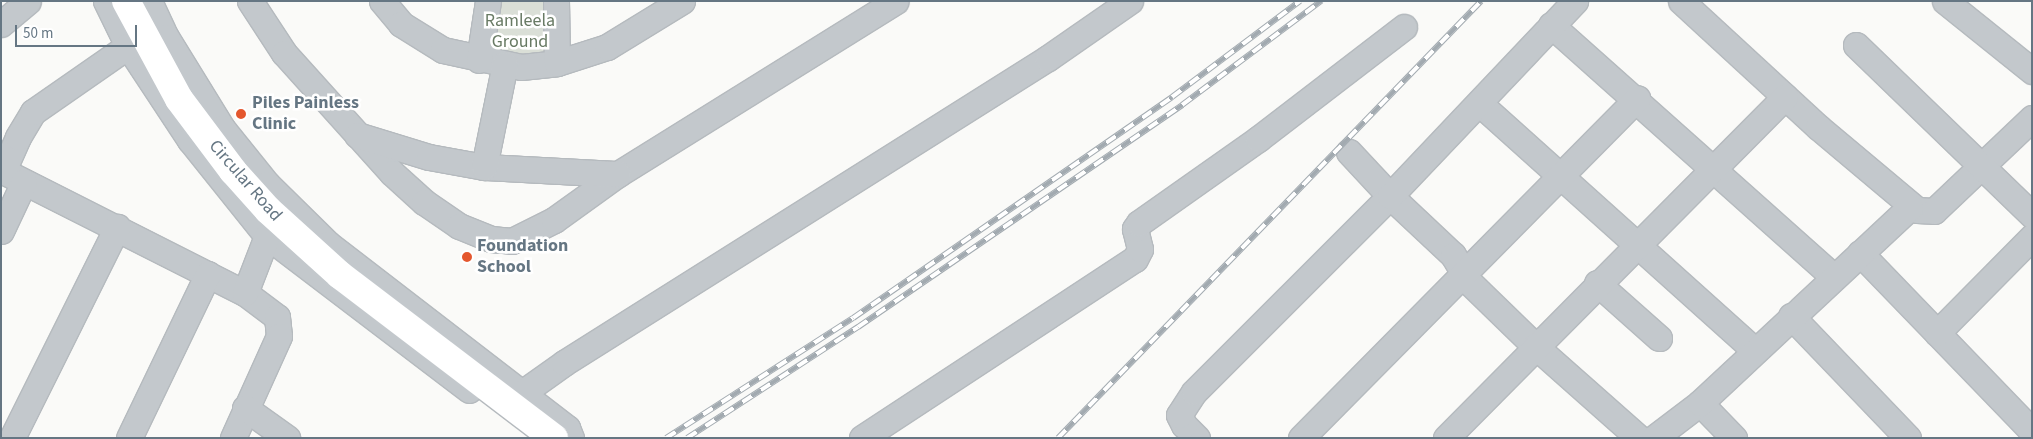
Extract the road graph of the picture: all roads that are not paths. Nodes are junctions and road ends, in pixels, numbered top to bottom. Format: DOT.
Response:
graph roads {
  1 [pos="106,1"];
  2 [pos="126,1"];
  3 [pos="149,1"];
  4 [pos="250,1"];
  5 [pos="382,1"];
  6 [pos="488,1"];
  7 [pos="556,1"];
  8 [pos="682,1"];
  9 [pos="896,1"];
  10 [pos="1130,1"];
  11 [pos="1575,1"];
  12 [pos="1680,1"];
  13 [pos="1945,1"];
  14 [pos="25,3"];
  15 [pos="1,24"];
  16 [pos="1551,25"];
  17 [pos="1404,27"];
  18 [pos="1856,45"];
  19 [pos="128,46"];
  20 [pos="479,60"];
  21 [pos="557,63"];
  22 [pos="505,64"];
  23 [pos="2032,71"];
  24 [pos="1785,97"];
  25 [pos="1636,98"];
  26 [pos="1479,103"];
  27 [pos="2032,118"];
  28 [pos="354,134"];
  29 [pos="1349,152"];
  30 [pos="1981,166"];
  31 [pos="484,167"];
  32 [pos="1715,170"];
  33 [pos="618,174"];
  34 [pos="10,175"];
  35 [pos="1560,177"];
  36 [pos="1390,196"];
  37 [pos="1910,207"];
  38 [pos="2032,215"];
  39 [pos="117,227"];
  40 [pos="1,232"];
  41 [pos="267,236"];
  42 [pos="2032,237"];
  43 [pos="1634,246"];
  44 [pos="1860,253"];
  45 [pos="208,274"];
  46 [pos="1465,274"];
  47 [pos="1834,277"];
  48 [pos="1597,283"];
  49 [pos="245,293"];
  50 [pos="1791,316"];
  51 [pos="1937,333"];
  52 [pos="1660,338"];
  53 [pos="1535,346"];
  54 [pos="1755,351"];
  55 [pos="522,393"];
  56 [pos="1700,402"];
  57 [pos="245,408"];
  58 [pos="2032,431"];
  59 [pos="876,434"];
  60 [pos="12,438"];
  61 [pos="128,438"];
  62 [pos="233,438"];
  63 [pos="287,438"];
  64 [pos="533,438"];
  65 [pos="554,438"];
  66 [pos="570,438"];
  67 [pos="1197,438"];
  68 [pos="1301,438"];
  69 [pos="1446,438"];
  70 [pos="1640,438"];
  71 [pos="1654,438"];
  72 [pos="1734,438"];
  73 [pos="1908,438"];
  1 -- 19 [label="street"];
  2 -- 65 [label="main road, Circular Road"];
  3 -- 55 [label="street"];
  4 -- 28 [label="street"];
  5 -- 20 [label="street"];
  6 -- 20 [label="street"];
  7 -- 21 [label="street"];
  8 -- 21 [label="street"];
  9 -- 33 [label="street"];
  10 -- 55 [label="street"];
  11 -- 16 [label="street"];
  12 -- 24 [label="street"];
  13 -- 23 [label="street"];
  14 -- 15 [label="street"];
  16 -- 25 [label="street"];
  16 -- 26 [label="street"];
  17 -- 59 [label="street"];
  18 -- 30 [label="street"];
  19 -- 34 [label="street"];
  19 -- 41 [label="street"];
  20 -- 22 [label="street"];
  21 -- 22 [label="street"];
  22 -- 31 [label="street"];
  24 -- 32 [label="street"];
  24 -- 37 [label="street"];
  25 -- 32 [label="street"];
  25 -- 35 [label="street"];
  26 -- 35 [label="street"];
  26 -- 36 [label="street"];
  27 -- 30 [label="street"];
  28 -- 31 [label="street"];
  28 -- 33 [label="street"];
  29 -- 36 [label="street"];
  30 -- 37 [label="street"];
  30 -- 38 [label="street"];
  31 -- 33 [label="street"];
  32 -- 43 [label="street"];
  32 -- 47 [label="street"];
  34 -- 39 [label="street"];
  34 -- 40 [label="street"];
  35 -- 43 [label="street"];
  35 -- 46 [label="street"];
  36 -- 46 [label="street"];
  36 -- 67 [label="street"];
  37 -- 44 [label="street"];
  39 -- 45 [label="street"];
  39 -- 60 [label="street"];
  41 -- 49 [label="street"];
  41 -- 64 [label="street"];
  42 -- 51 [label="street"];
  43 -- 48 [label="street"];
  43 -- 54 [label="street"];
  44 -- 47 [label="street"];
  44 -- 51 [label="street"];
  45 -- 49 [label="street"];
  45 -- 61 [label="street"];
  46 -- 53 [label="street"];
  46 -- 68 [label="street"];
  47 -- 50 [label="street"];
  48 -- 52 [label="street"];
  48 -- 53 [label="street"];
  49 -- 57 [label="street"];
  50 -- 54 [label="street"];
  50 -- 73 [label="street"];
  51 -- 58 [label="street"];
  53 -- 69 [label="street"];
  53 -- 70 [label="street"];
  54 -- 56 [label="street"];
  55 -- 66 [label="street"];
  56 -- 71 [label="street"];
  56 -- 72 [label="street"];
  57 -- 62 [label="street"];
  57 -- 63 [label="street"];
}
